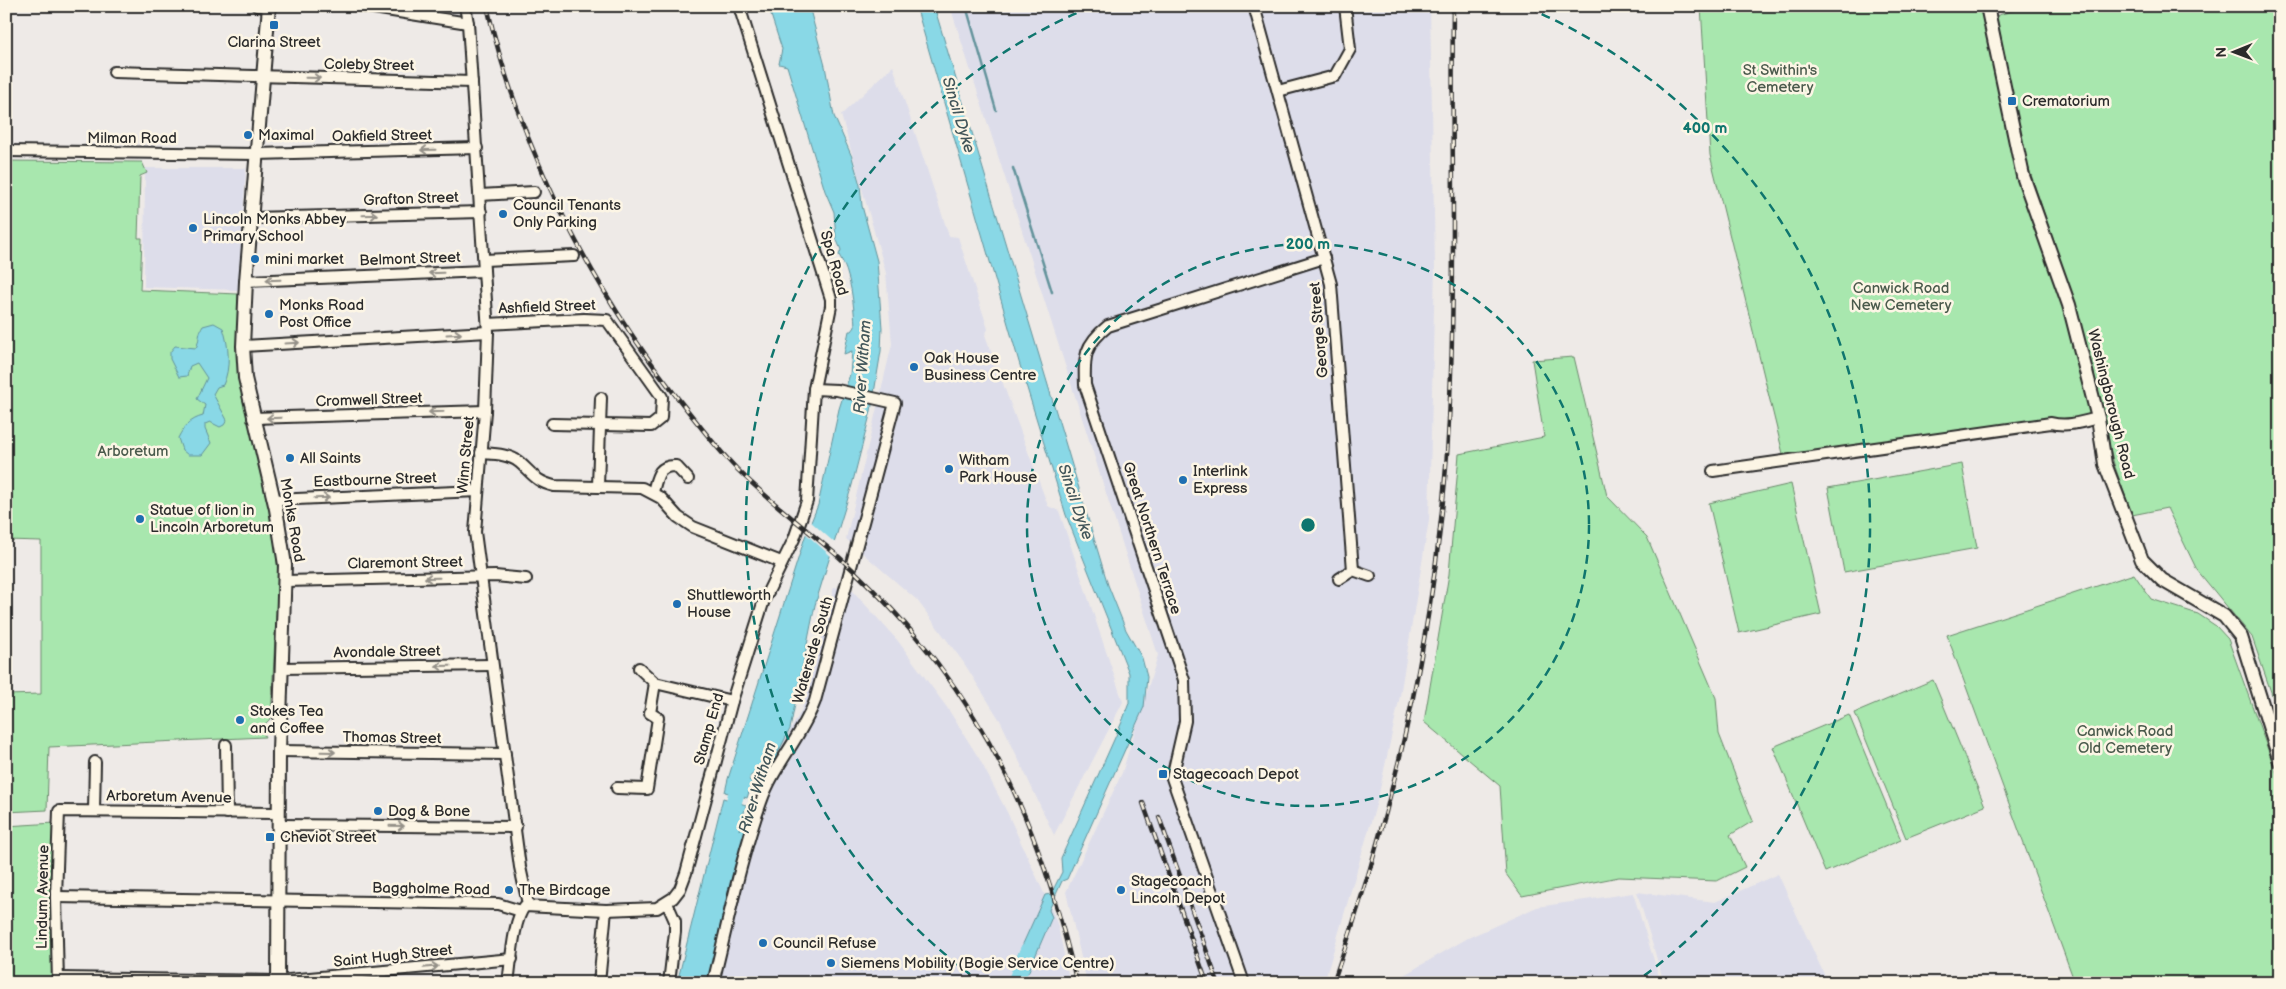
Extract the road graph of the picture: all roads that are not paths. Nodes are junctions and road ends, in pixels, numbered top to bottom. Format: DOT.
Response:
graph roads {
  1 [pos="257,6"];
  2 [pos="360,6"];
  3 [pos="465,6"];
  4 [pos="739,6"];
  5 [pos="1254,6"];
  6 [pos="1345,6"];
  7 [pos="1987,6"];
  8 [pos="269,7"];
  9 [pos="468,23"];
  10 [pos="114,72"];
  11 [pos="264,77"];
  12 [pos="472,82"];
  13 [pos="1278,91"];
  14 [pos="477,148"];
  15 [pos="6,151"];
  16 [pos="257,154"];
  17 [pos="534,192"];
  18 [pos="480,195"];
  19 [pos="481,212"];
  20 [pos="252,218"];
  21 [pos="574,256"];
  22 [pos="1324,258"];
  23 [pos="484,260"];
  24 [pos="484,271"];
  25 [pos="246,281"];
  26 [pos="488,328"];
  27 [pos="243,346"];
  28 [pos="814,390"];
  29 [pos="601,398"];
  30 [pos="485,411"];
  31 [pos="253,418"];
  32 [pos="2098,418"];
  33 [pos="552,424"];
  34 [pos="600,426"];
  35 [pos="481,453"];
  36 [pos="1713,471"];
  37 [pos="688,479"];
  38 [pos="598,486"];
  39 [pos="478,491"];
  40 [pos="653,492"];
  41 [pos="274,500"];
  42 [pos="781,562"];
  43 [pos="1353,570"];
  44 [pos="481,576"];
  45 [pos="1370,576"];
  46 [pos="526,579"];
  47 [pos="1339,579"];
  48 [pos="286,581"];
  49 [pos="492,665"];
  50 [pos="282,668"];
  51 [pos="639,668"];
  52 [pos="655,683"];
  53 [pos="732,701"];
  54 [pos="226,745"];
  55 [pos="279,751"];
  56 [pos="505,754"];
  57 [pos="2280,761"];
  58 [pos="95,762"];
  59 [pos="617,788"];
  60 [pos="59,811"];
  61 [pos="94,812"];
  62 [pos="227,813"];
  63 [pos="278,819"];
  64 [pos="516,827"];
  65 [pos="56,897"];
  66 [pos="279,902"];
  67 [pos="667,904"];
  68 [pos="524,908"];
  69 [pos="606,910"];
  70 [pos="512,959"];
  71 [pos="58,980"];
  72 [pos="93,981"];
  73 [pos="278,982"];
  74 [pos="508,983"];
  75 [pos="599,983"];
  76 [pos="669,983"];
  77 [pos="713,983"];
  78 [pos="1244,983"];
  1 -- 8 [label="street"];
  2 -- 9 [label="street"];
  3 -- 9 [label="street, Winn Street"];
  4 -- 28 [label="street, Spa Road"];
  5 -- 13 [label="street, George Street"];
  6 -- 13 [label="street"];
  7 -- 32 [label="main road, Washingborough Road"];
  8 -- 11 [label="main road, Monks Road"];
  9 -- 12 [label="street, Winn Street"];
  10 -- 11 [label="street"];
  11 -- 12 [label="street, Coleby Street, one-way"];
  11 -- 16 [label="main road, Monks Road"];
  12 -- 14 [label="street, Winn Street"];
  13 -- 22 [label="street, George Street"];
  14 -- 16 [label="street, Oakfield Street, one-way"];
  14 -- 18 [label="street, Winn Street"];
  15 -- 16 [label="street, Milman Road"];
  16 -- 20 [label="main road, Monks Road"];
  17 -- 18 [label="street"];
  18 -- 19 [label="street, Winn Street"];
  20 -- 19 [label="street, Grafton Street, one-way"];
  19 -- 23 [label="street, Winn Street"];
  20 -- 25 [label="main road, Monks Road"];
  21 -- 23 [label="street"];
  22 -- 43 [label="street, George Street"];
  22 -- 78 [label="street, Great Northern Terrace"];
  23 -- 24 [label="street, Winn Street"];
  24 -- 25 [label="street, Belmont Street, one-way"];
  24 -- 26 [label="street, Winn Street"];
  25 -- 27 [label="main road, Monks Road"];
  27 -- 26 [label="street, Ashfield Street, one-way"];
  26 -- 30 [label="street, Winn Street"];
  26 -- 34 [label="street, Ashfield Street"];
  27 -- 31 [label="main road, Monks Road"];
  28 -- 42 [label="street, Spa Road"];
  28 -- 77 [label="street, Waterside South"];
  29 -- 34 [label="street"];
  30 -- 31 [label="street, Cromwell Street, one-way"];
  30 -- 35 [label="street, Winn Street"];
  31 -- 41 [label="main road, Monks Road"];
  32 -- 36 [label="street"];
  32 -- 57 [label="main road, Washingborough Road"];
  33 -- 34 [label="street"];
  34 -- 38 [label="street"];
  35 -- 38 [label="street"];
  35 -- 39 [label="street, Winn Street"];
  37 -- 40 [label="street"];
  38 -- 40 [label="street"];
  41 -- 39 [label="street, Eastbourne Street, one-way"];
  39 -- 44 [label="street, Winn Street"];
  40 -- 42 [label="street"];
  41 -- 48 [label="main road, Monks Road"];
  42 -- 53 [label="street, Stamp End"];
  43 -- 45 [label="street"];
  43 -- 47 [label="street"];
  44 -- 46 [label="street, Claremont Street"];
  44 -- 48 [label="street, Claremont Street, one-way"];
  44 -- 49 [label="street, Winn Street"];
  48 -- 50 [label="main road, Monks Road"];
  49 -- 50 [label="street, Avondale Street, one-way"];
  49 -- 56 [label="street, Winn Street"];
  50 -- 55 [label="main road, Monks Road"];
  51 -- 52 [label="street"];
  52 -- 53 [label="street"];
  52 -- 59 [label="street"];
  53 -- 67 [label="street, Stamp End"];
  54 -- 62 [label="street"];
  55 -- 56 [label="street, Thomas Street, one-way"];
  55 -- 63 [label="main road, Monks Road"];
  56 -- 64 [label="street, Winn Street"];
  58 -- 61 [label="street"];
  60 -- 61 [label="street, Arboretum Avenue"];
  60 -- 65 [label="street, Lindum Avenue"];
  61 -- 62 [label="street, Arboretum Avenue"];
  62 -- 63 [label="street, Arboretum Avenue"];
  63 -- 64 [label="street, Arboretum Avenue, one-way"];
  63 -- 66 [label="main road, Monks Road"];
  64 -- 68 [label="street, Winn Street"];
  65 -- 66 [label="street"];
  65 -- 71 [label="street, Lindum Avenue"];
  66 -- 68 [label="street, Baggholme Road"];
  66 -- 73 [label="main road, Monks Road"];
  67 -- 69 [label="street, Baggholme Road"];
  67 -- 76 [label="street"];
  68 -- 69 [label="street, Baggholme Road"];
  68 -- 70 [label="street"];
  69 -- 75 [label="street"];
  73 -- 70 [label="street, Saint Hugh Street, one-way"];
  70 -- 74 [label="street"];
  71 -- 72 [label="street, Saint Hugh Street"];
  72 -- 73 [label="street, Saint Hugh Street"];
}
